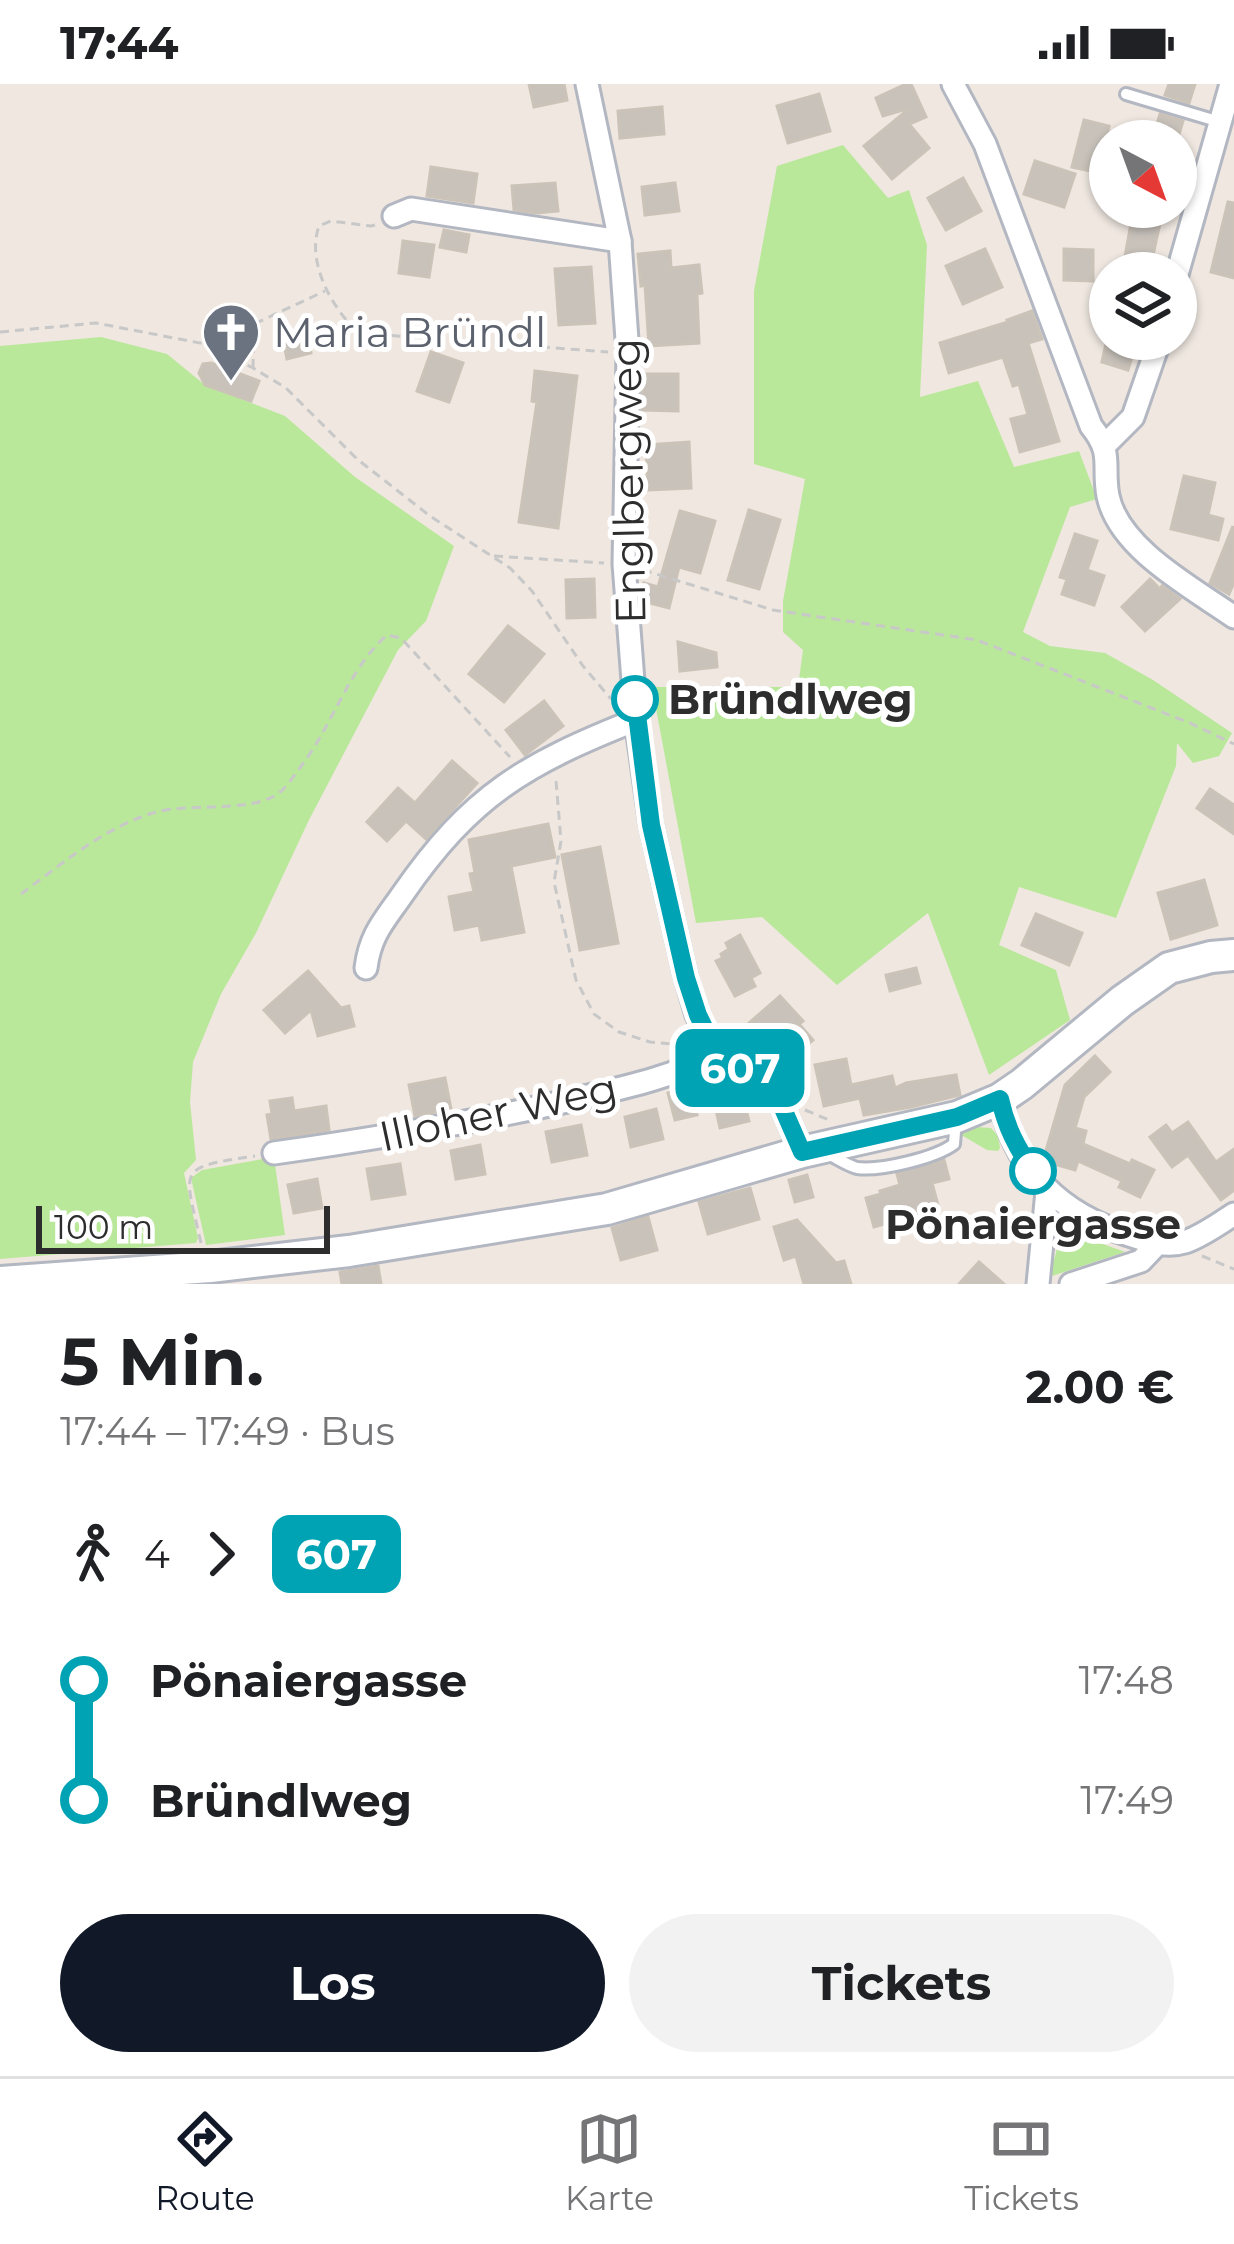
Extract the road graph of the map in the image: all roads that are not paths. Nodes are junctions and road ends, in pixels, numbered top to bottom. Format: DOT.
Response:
graph roads {
  1 [pos="587,84"];
  2 [pos="953,84"];
  3 [pos="1231,84"];
  4 [pos="1126,94"];
  5 [pos="1220,122"];
  6 [pos="394,216"];
  7 [pos="620,241"];
  8 [pos="1183,252"];
  9 [pos="1153,360"];
  10 [pos="1106,444"];
  11 [pos="1234,617"];
  12 [pos="636,720"];
  13 [pos="1234,955"];
  14 [pos="366,968"];
  15 [pos="714,1050"];
  16 [pos="1000,1099"];
  17 [pos="805,1145"];
  18 [pos="274,1153"];
  19 [pos="1046,1191"];
  20 [pos="1234,1214"];
  21 [pos="1157,1244"];
  22 [pos="0,1282"];
  23 [pos="1038,1284"];
  24 [pos="1071,1284"];
  1 -- 7 [label="street, Englbergweg"];
  2 -- 10 [label="street"];
  3 -- 5 [label="street"];
  4 -- 5 [label="lane"];
  5 -- 8 [label="street"];
  6 -- 7 [label="street"];
  7 -- 12 [label="street, Englbergweg"];
  9 -- 10 [label="street"];
  10 -- 11 [label="street"];
  12 -- 14 [label="street"];
  12 -- 15 [label="street"];
  13 -- 16 [label="street"];
  15 -- 17 [label="street"];
  15 -- 18 [label="street, Illoher Weg"];
  16 -- 17 [label="street"];
  16 -- 19 [label="street"];
  17 -- 22 [label="street"];
  19 -- 21 [label="street"];
  19 -- 23 [label="street"];
  20 -- 21 [label="street"];
  21 -- 24 [label="street"];
}
